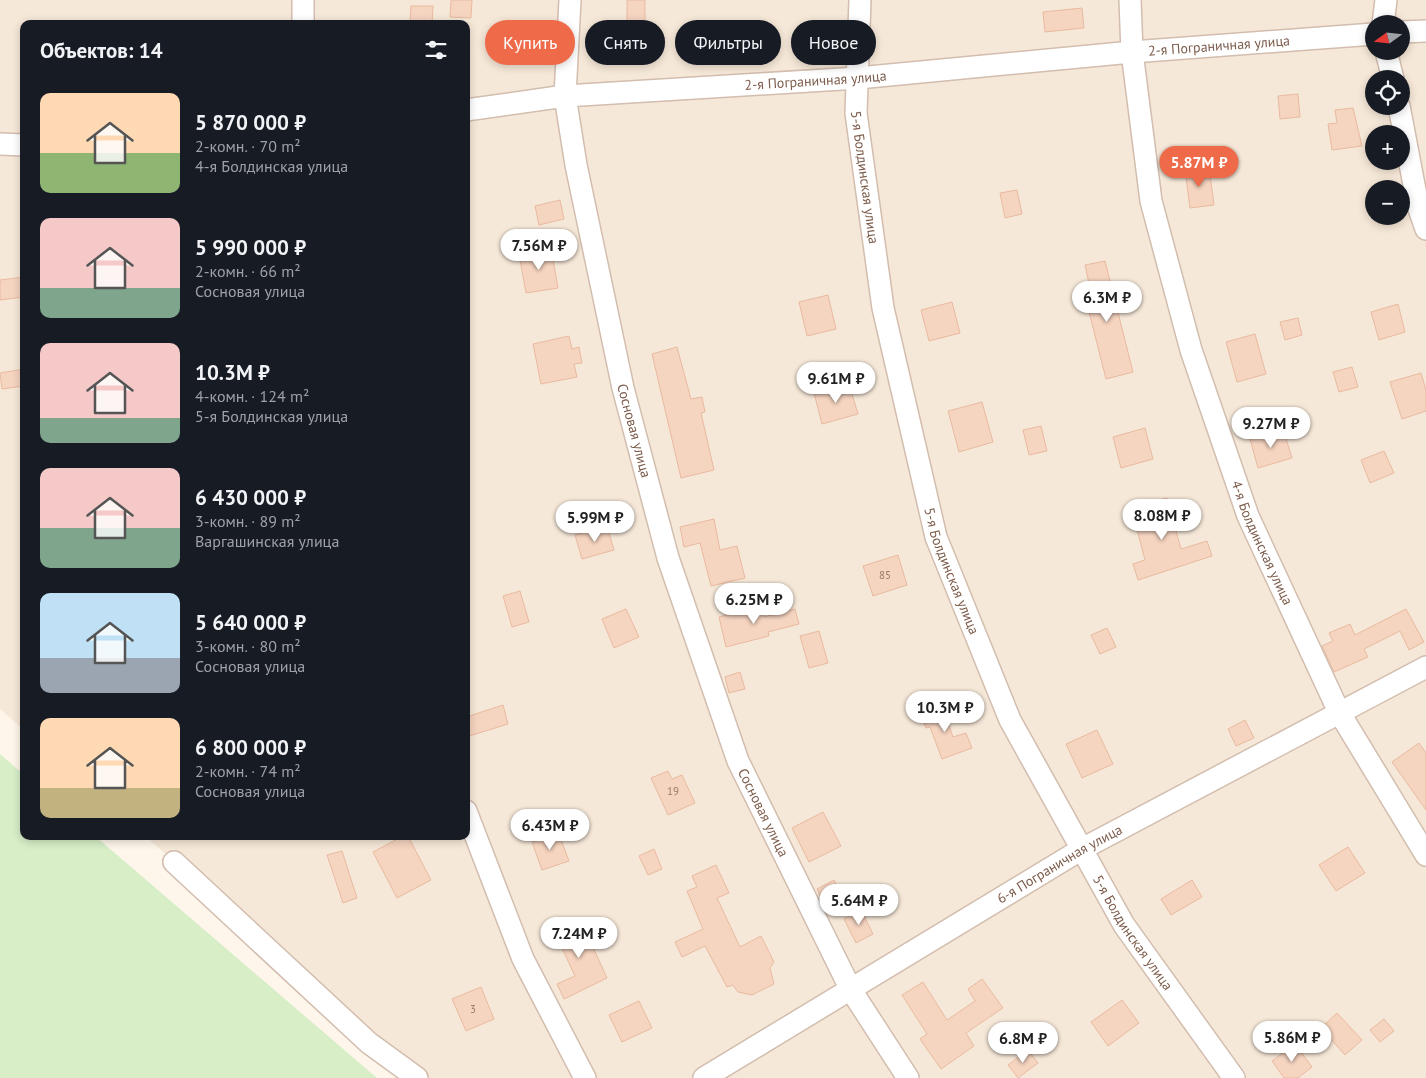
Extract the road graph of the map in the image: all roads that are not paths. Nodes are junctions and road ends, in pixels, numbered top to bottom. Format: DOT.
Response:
graph roads {
  1 [pos="303,0"];
  2 [pos="570,0"];
  3 [pos="860,0"];
  4 [pos="1130,0"];
  5 [pos="1386,0"];
  6 [pos="1384,15"];
  7 [pos="303,20"];
  8 [pos="1426,31"];
  9 [pos="1410,32"];
  10 [pos="1365,35"];
  11 [pos="1132,52"];
  12 [pos="858,78"];
  13 [pos="565,96"];
  14 [pos="470,109"];
  15 [pos="1401,115"];
  16 [pos="0,144"];
  17 [pos="20,145"];
  18 [pos="1426,229"];
  19 [pos="1426,667"];
  20 [pos="1339,712"];
  21 [pos="470,821"];
  22 [pos="1082,849"];
  23 [pos="1426,856"];
  24 [pos="174,862"];
  25 [pos="851,990"];
  26 [pos="417,1078"];
  27 [pos="585,1078"];
  28 [pos="704,1078"];
  29 [pos="908,1078"];
  30 [pos="1234,1078"];
  1 -- 7 [label="street"];
  2 -- 13 [label="street, Сосновая улица"];
  3 -- 12 [label="street, 5-я Болдинская улица"];
  4 -- 11 [label="street, 4-я Болдинская улица"];
  5 -- 6 [label="street"];
  8 -- 9 [label="street"];
  10 -- 11 [label="street, 2-я Пограничная улица"];
  11 -- 12 [label="street, 2-я Пограничная улица"];
  11 -- 20 [label="street, 4-я Болдинская улица"];
  12 -- 13 [label="street, 2-я Пограничная улица"];
  12 -- 22 [label="street, 5-я Болдинская улица"];
  13 -- 14 [label="street, 2-я Пограничная улица"];
  13 -- 25 [label="street, Сосновая улица"];
  15 -- 18 [label="street"];
  16 -- 17 [label="street"];
  19 -- 20 [label="street, 6-я Пограничная улица"];
  20 -- 22 [label="street, 6-я Пограничная улица"];
  20 -- 23 [label="street, 4-я Болдинская улица"];
  21 -- 27 [label="street"];
  22 -- 25 [label="street, 6-я Пограничная улица"];
  22 -- 30 [label="street, 5-я Болдинская улица"];
  24 -- 26 [label="street"];
  25 -- 28 [label="street, 6-я Пограничная улица"];
  25 -- 29 [label="street, Сосновая улица"];
}
